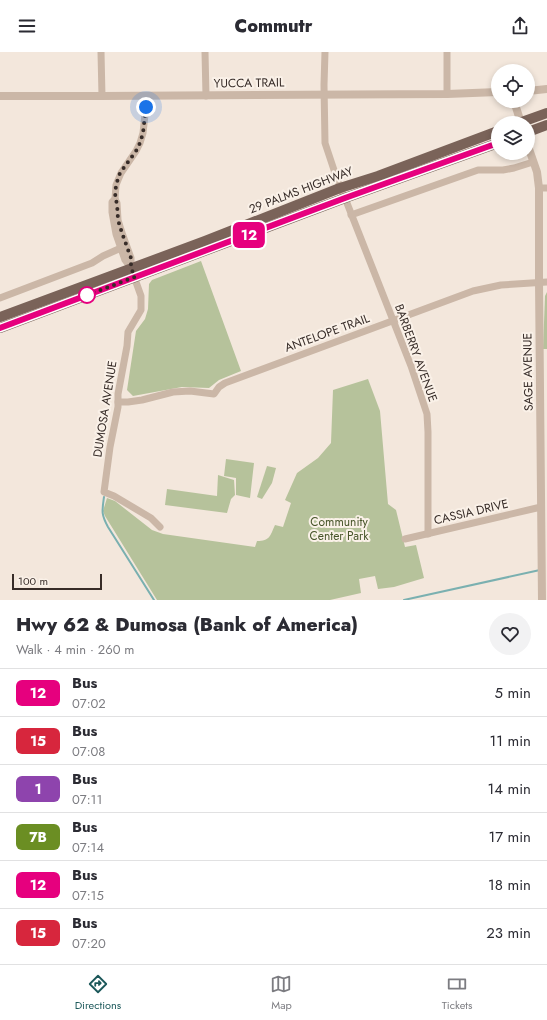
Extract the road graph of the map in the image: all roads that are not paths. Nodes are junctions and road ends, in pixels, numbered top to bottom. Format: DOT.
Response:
graph roads {
  1 [pos="101,52"];
  2 [pos="205,52"];
  3 [pos="324,52"];
  4 [pos="447,52"];
  5 [pos="547,89"];
  6 [pos="535,90"];
  7 [pos="491,92"];
  8 [pos="447,94"];
  9 [pos="324,95"];
  10 [pos="0,96"];
  11 [pos="102,96"];
  12 [pos="147,96"];
  13 [pos="206,96"];
  14 [pos="547,113"];
  15 [pos="535,117"];
  16 [pos="547,125"];
  17 [pos="535,129"];
  18 [pos="491,134"];
  19 [pos="491,146"];
  20 [pos="533,162"];
  21 [pos="340,188"];
  22 [pos="543,188"];
  23 [pos="345,198"];
  24 [pos="115,199"];
  25 [pos="352,215"];
  26 [pos="121,248"];
  27 [pos="133,272"];
  28 [pos="543,282"];
  29 [pos="0,298"];
  30 [pos="0,317"];
  31 [pos="393,321"];
  32 [pos="0,328"];
  33 [pos="118,402"];
  34 [pos="541,507"];
  35 [pos="160,527"];
  36 [pos="428,534"];
  37 [pos="544,536"];
  38 [pos="405,539"];
  39 [pos="542,600"];
  1 -- 11 [label="street"];
  2 -- 13 [label="street"];
  3 -- 9 [label="street"];
  4 -- 8 [label="street"];
  5 -- 6 [label="street"];
  7 -- 8 [label="street, YUCCA TRAIL"];
  8 -- 9 [label="street, YUCCA TRAIL"];
  9 -- 13 [label="street, YUCCA TRAIL"];
  9 -- 21 [label="street, BARBERRY AVENUE"];
  10 -- 11 [label="street, YUCCA TRAIL"];
  11 -- 12 [label="street, YUCCA TRAIL"];
  12 -- 13 [label="street, YUCCA TRAIL"];
  12 -- 24 [label="street, DUMOSA AVENUE"];
  14 -- 15 [label="main road"];
  16 -- 17 [label="main road"];
  18 -- 21 [label="main road, 29 PALMS HIGHWAY"];
  19 -- 23 [label="main road, 29 PALMS HIGHWAY"];
  20 -- 22 [label="street, SAGE AVENUE"];
  20 -- 25 [label="street"];
  21 -- 23 [label="street, BARBERRY AVENUE"];
  21 -- 27 [label="main road, 29 PALMS HIGHWAY"];
  22 -- 28 [label="street, SAGE AVENUE"];
  23 -- 25 [label="street, BARBERRY AVENUE"];
  23 -- 27 [label="main road, 29 PALMS HIGHWAY"];
  24 -- 26 [label="street, DUMOSA AVENUE"];
  24 -- 27 [label="street, DUMOSA AVENUE"];
  25 -- 31 [label="street, BARBERRY AVENUE"];
  26 -- 27 [label="street, DUMOSA AVENUE"];
  26 -- 29 [label="street"];
  27 -- 30 [label="main road, 29 PALMS HIGHWAY"];
  27 -- 32 [label="main road, 29 PALMS HIGHWAY"];
  27 -- 33 [label="street, DUMOSA AVENUE"];
  28 -- 31 [label="street, ANTELOPE TRAIL"];
  28 -- 34 [label="street, SAGE AVENUE"];
  31 -- 33 [label="street, ANTELOPE TRAIL"];
  31 -- 36 [label="street, BARBERRY AVENUE"];
  33 -- 35 [label="street, DUMOSA AVENUE"];
  34 -- 36 [label="street, CASSIA DRIVE"];
  34 -- 37 [label="street, SAGE AVENUE"];
  36 -- 38 [label="street, CASSIA DRIVE"];
  37 -- 39 [label="street, SAGE AVENUE"];
}
